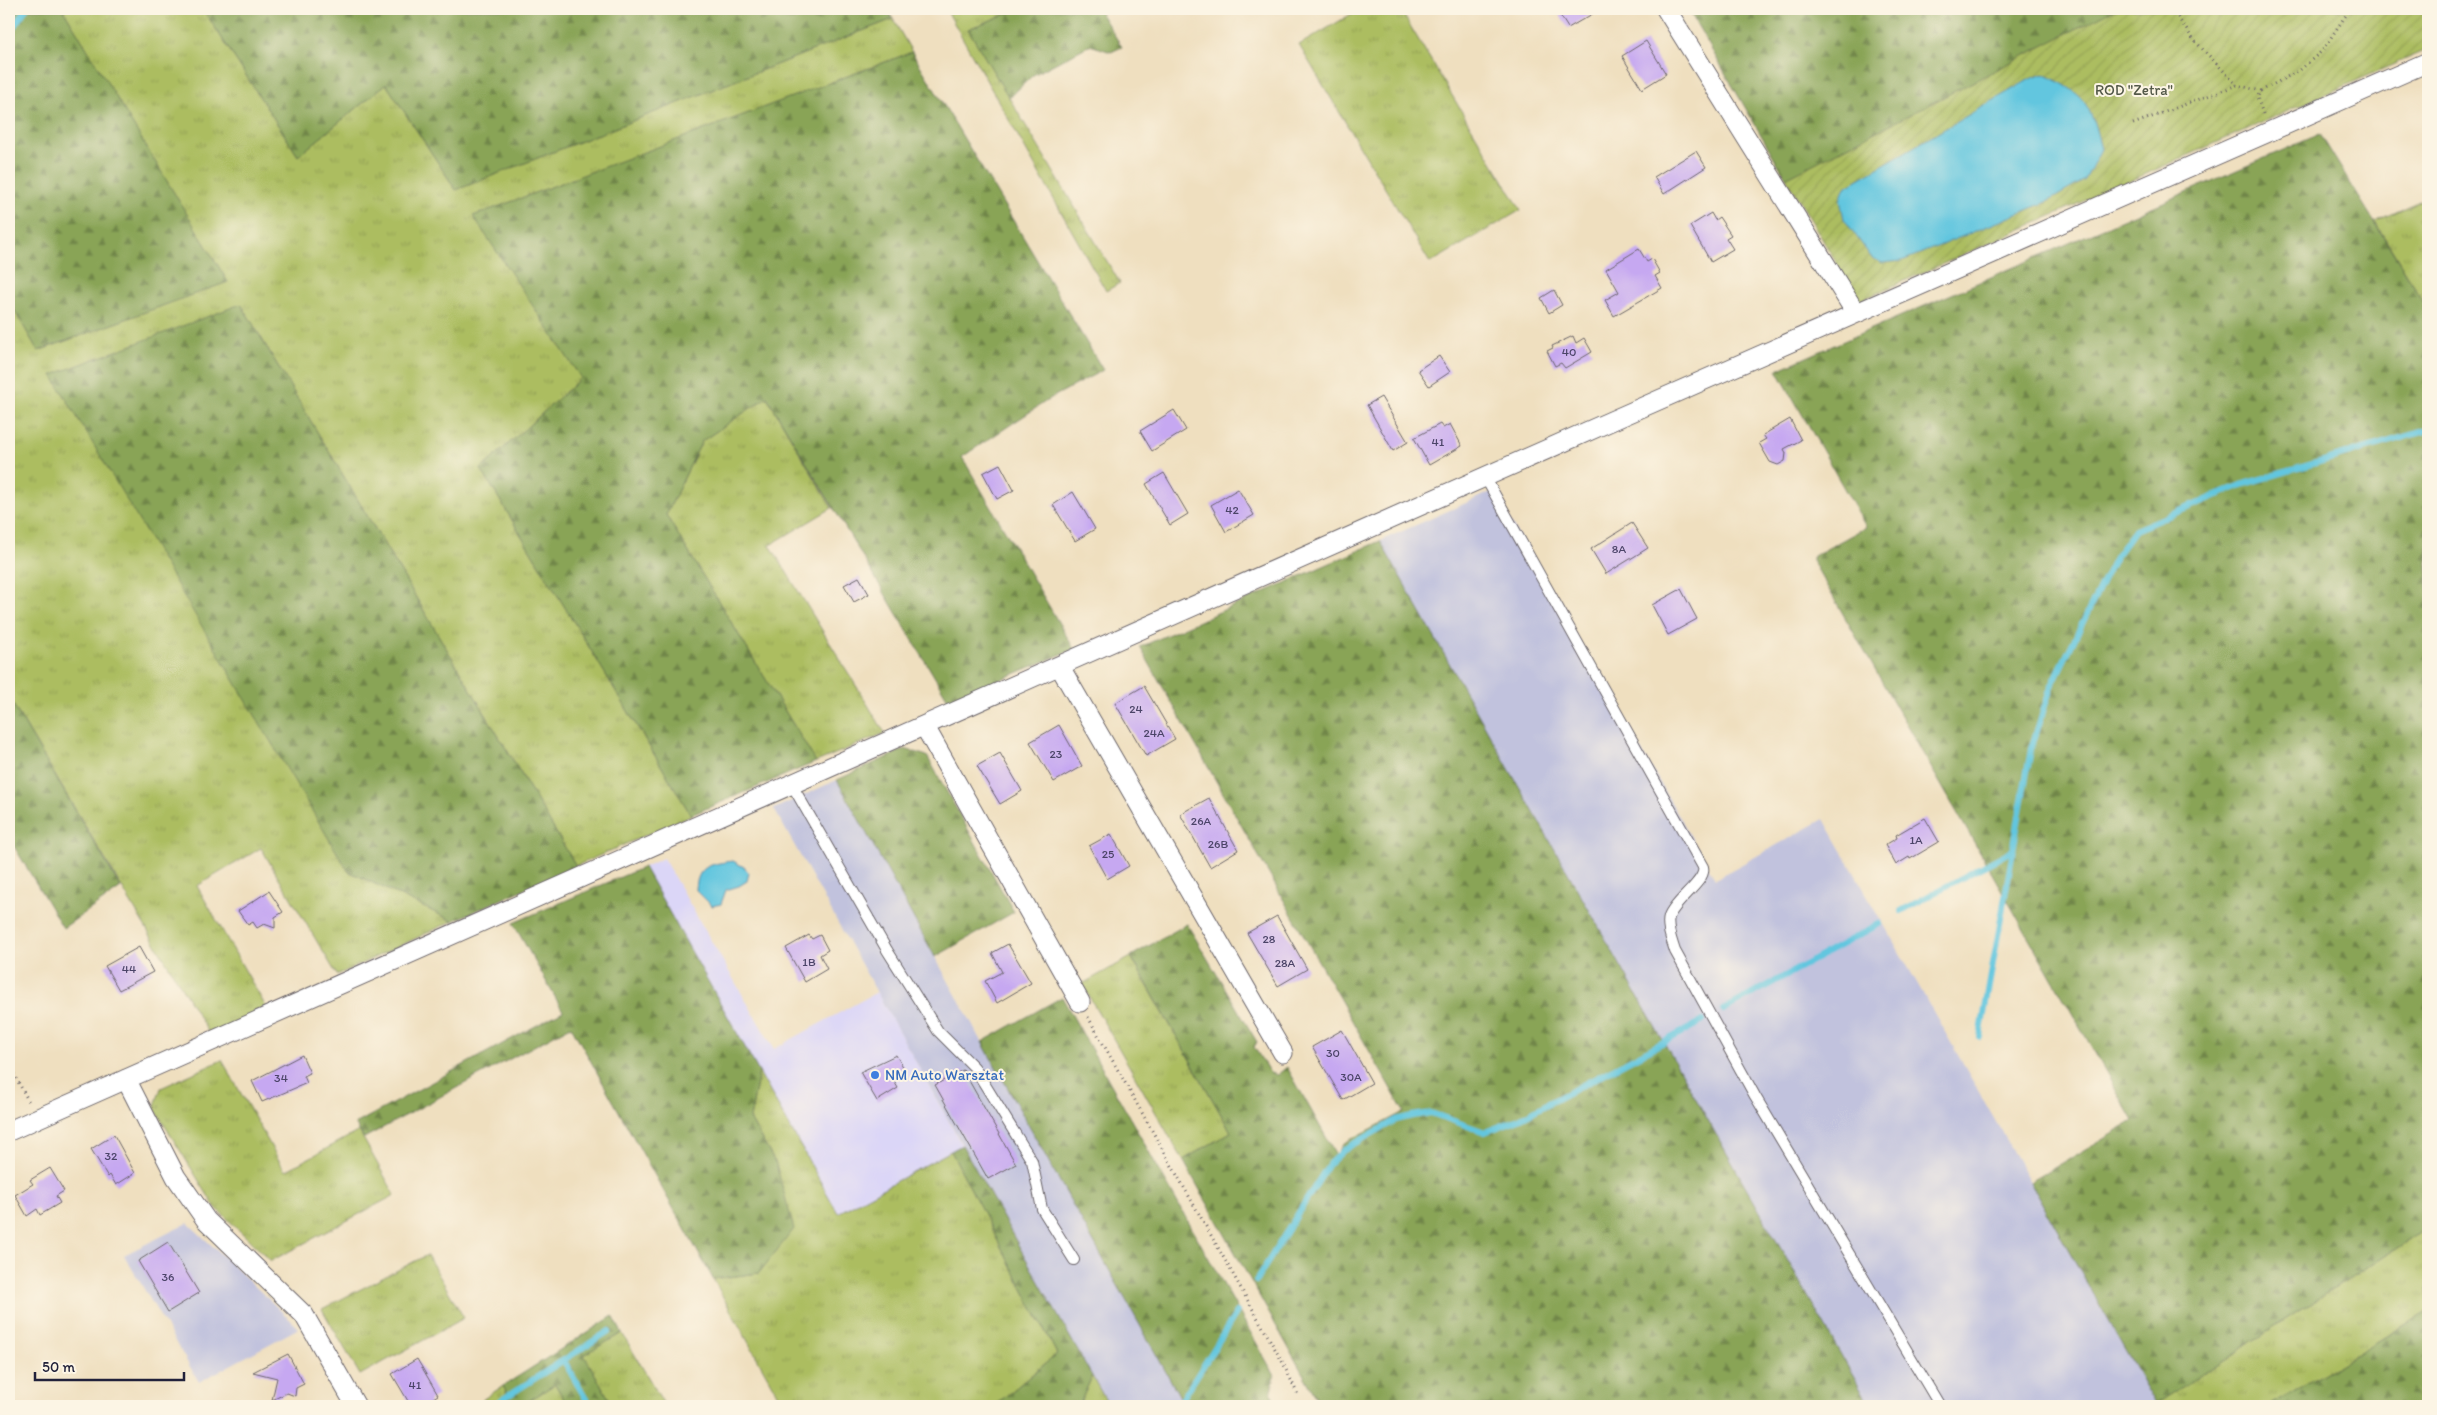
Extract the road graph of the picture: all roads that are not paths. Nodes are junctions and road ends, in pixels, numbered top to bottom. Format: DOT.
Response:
graph roads {
  1 [pos="1666,9"];
  2 [pos="2428,62"];
  3 [pos="1856,313"];
  4 [pos="1485,477"];
  5 [pos="1060,667"];
  6 [pos="925,727"];
  7 [pos="792,785"];
  8 [pos="1080,1002"];
  9 [pos="1283,1052"];
  10 [pos="126,1079"];
  11 [pos="9,1131"];
  12 [pos="1074,1260"];
  13 [pos="356,1406"];
  14 [pos="1940,1406"];
  1 -- 3 [label="street"];
  2 -- 3 [label="street"];
  3 -- 4 [label="street"];
  4 -- 5 [label="street"];
  4 -- 14 [label="lane"];
  5 -- 6 [label="street"];
  5 -- 9 [label="street"];
  6 -- 7 [label="street"];
  6 -- 8 [label="street"];
  7 -- 10 [label="street"];
  7 -- 12 [label="lane"];
  10 -- 11 [label="street"];
  10 -- 13 [label="street"];
}
